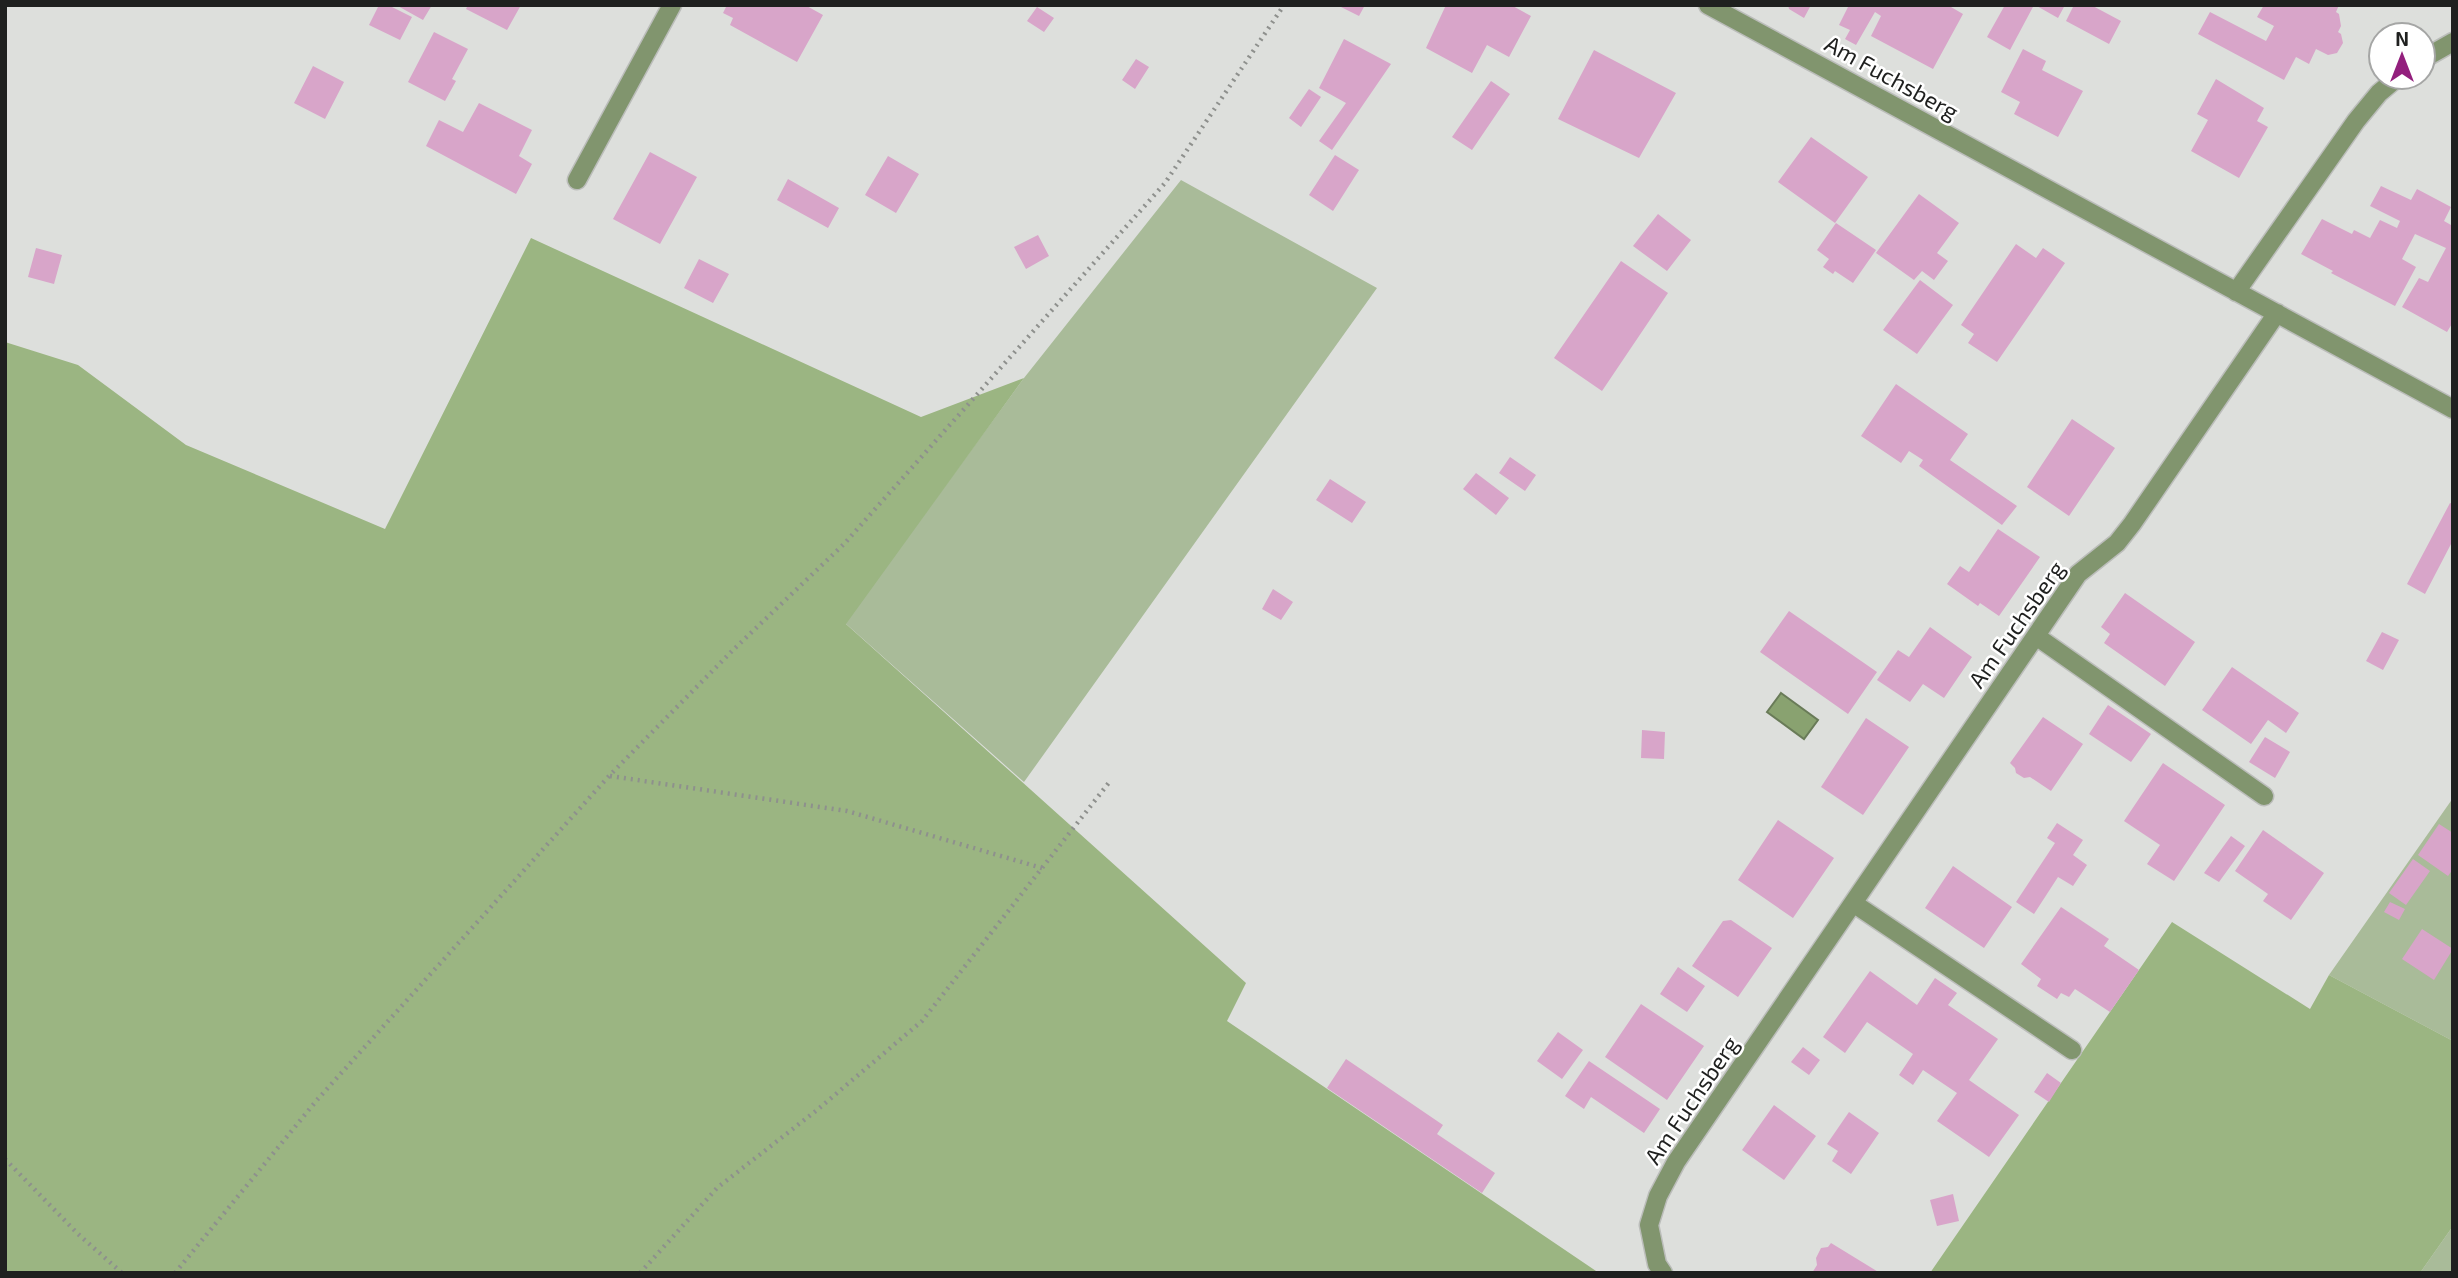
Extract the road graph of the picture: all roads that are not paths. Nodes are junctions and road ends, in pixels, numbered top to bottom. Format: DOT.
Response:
graph roads {
  1 [pos="672,5"];
  2 [pos="1708,5"];
  3 [pos="2453,42"];
  4 [pos="2437,51"];
  5 [pos="2381,91"];
  6 [pos="577,180"];
  7 [pos="2236,292"];
  8 [pos="2277,313"];
  9 [pos="2453,410"];
  10 [pos="2036,636"];
  11 [pos="2264,796"];
  12 [pos="1853,903"];
  13 [pos="2071,1050"];
  14 [pos="1663,1273"];
  1 -- 6 [label="street"];
  2 -- 7 [label="street, Am Fuchsberg"];
  3 -- 4 [label="street"];
  5 -- 7 [label="street"];
  7 -- 8 [label="street, Am Fuchsberg"];
  8 -- 9 [label="street, Am Fuchsberg"];
  8 -- 10 [label="street, Am Fuchsberg"];
  10 -- 11 [label="street"];
  10 -- 12 [label="street, Am Fuchsberg"];
  12 -- 13 [label="street"];
  12 -- 14 [label="street, Am Fuchsberg"];
}
